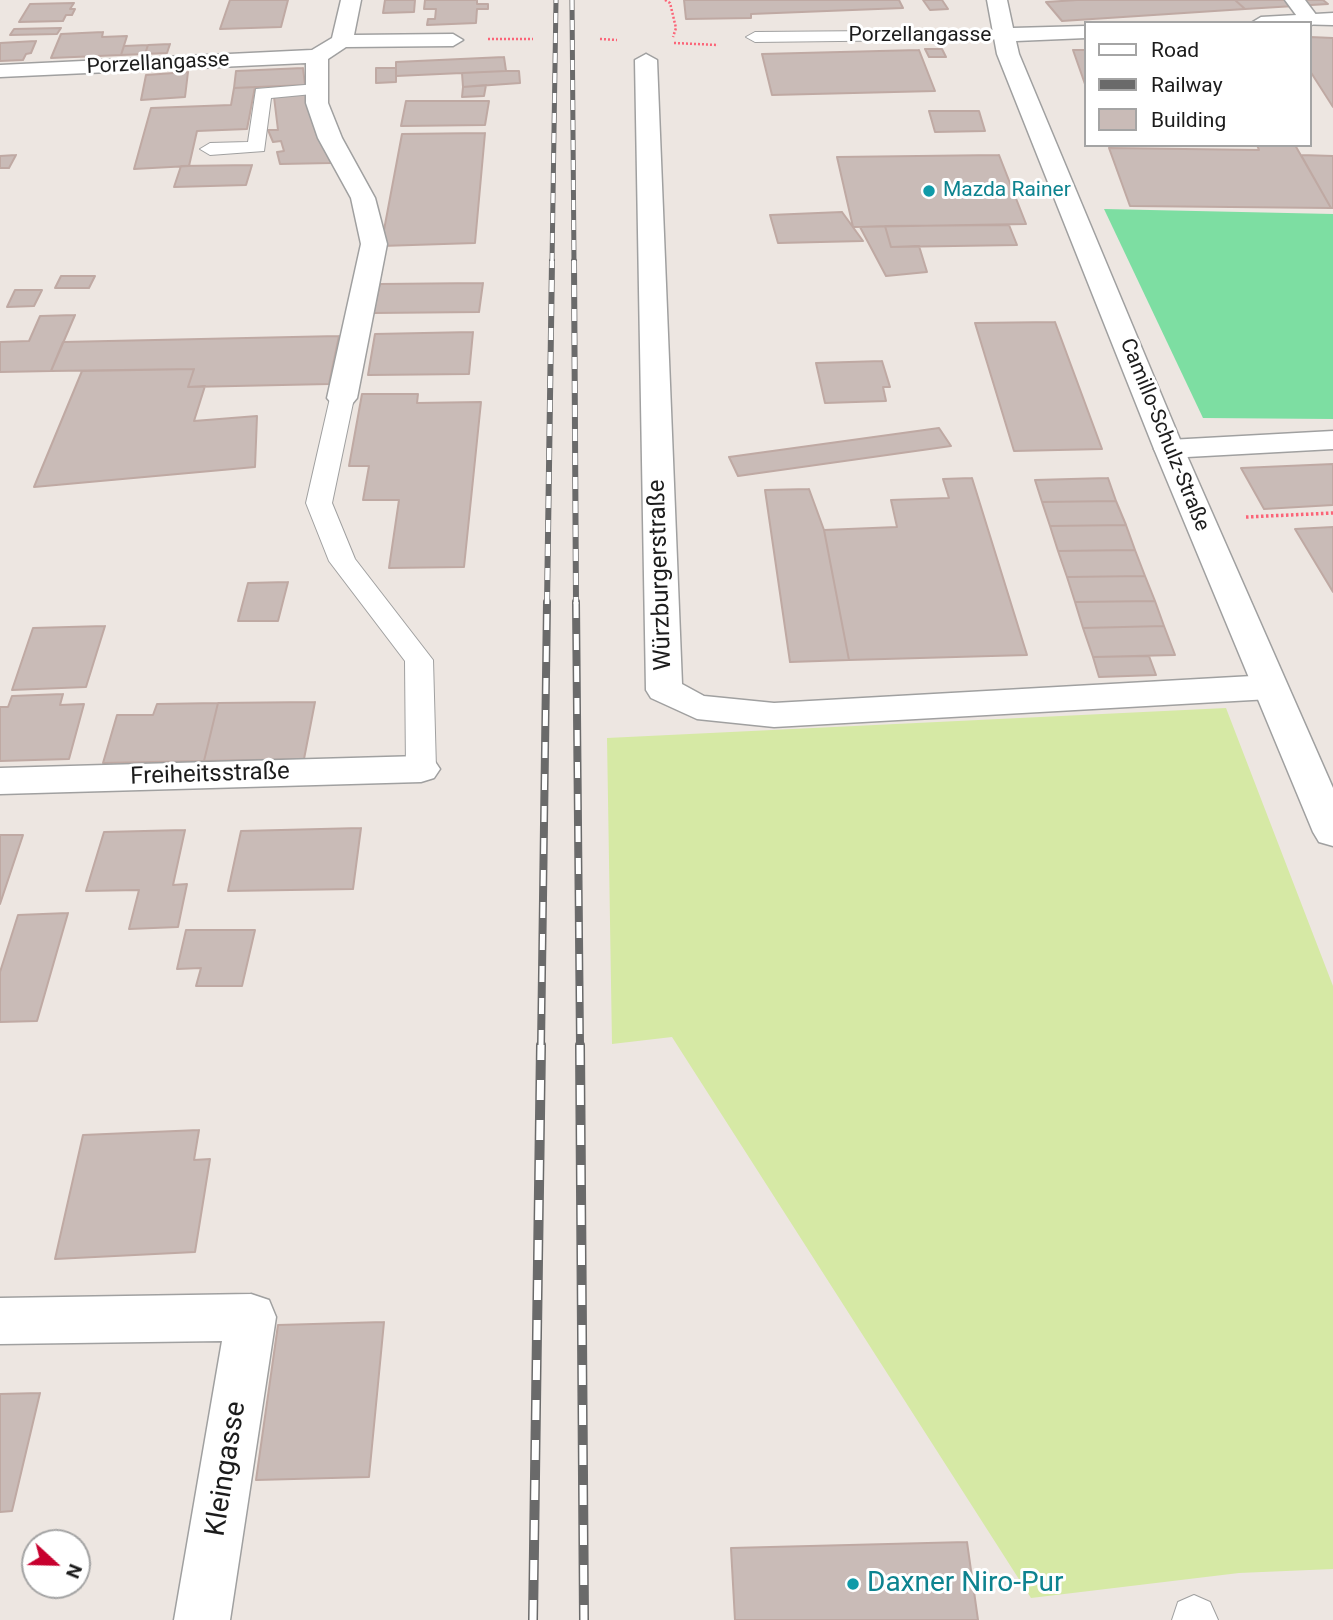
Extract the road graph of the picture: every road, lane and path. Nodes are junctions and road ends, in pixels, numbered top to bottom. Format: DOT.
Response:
graph roads {
  1 [pos="351,0"];
  2 [pos="665,0"];
  3 [pos="997,0"];
  4 [pos="1294,0"];
  5 [pos="1333,19"];
  6 [pos="1310,20"];
  7 [pos="1294,21"];
  8 [pos="676,28"];
  9 [pos="1084,32"];
  10 [pos="1002,35"];
  11 [pos="755,37"];
  12 [pos="600,39"];
  13 [pos="453,40"];
  14 [pos="342,41"];
  15 [pos="648,48"];
  16 [pos="317,57"];
  17 [pos="0,71"];
  18 [pos="317,89"];
  19 [pos="210,149"];
  20 [pos="341,398"];
  21 [pos="1333,440"];
  22 [pos="1168,449"];
  23 [pos="1333,513"];
  24 [pos="1199,520"];
  25 [pos="1270,687"];
  26 [pos="421,769"];
  27 [pos="0,781"];
  28 [pos="1333,832"];
  29 [pos="0,1321"];
  30 [pos="202,1620"];
  1 -- 14 [label="street"];
  2 -- 8 [label="path"];
  3 -- 10 [label="street, Camillo-Schulz-Straße"];
  4 -- 6 [label="street"];
  5 -- 6 [label="street"];
  6 -- 7 [label="street"];
  9 -- 10 [label="street, Porzellangasse"];
  10 -- 11 [label="lane, Porzellangasse"];
  10 -- 22 [label="street, Camillo-Schulz-Straße"];
  11 -- 15 [label="path"];
  12 -- 15 [label="path"];
  13 -- 14 [label="street"];
  14 -- 16 [label="street"];
  15 -- 25 [label="street, Würzburgerstraße"];
  16 -- 17 [label="street, Porzellangasse"];
  16 -- 18 [label="street"];
  18 -- 19 [label="lane"];
  18 -- 20 [label="street"];
  20 -- 26 [label="lane"];
  21 -- 22 [label="street"];
  22 -- 24 [label="street, Camillo-Schulz-Straße"];
  23 -- 24 [label="path"];
  24 -- 25 [label="street, Camillo-Schulz-Straße"];
  25 -- 28 [label="street, Camillo-Schulz-Straße"];
  26 -- 27 [label="street, Freiheitsstraße"];
  29 -- 30 [label="street, Kleingasse"];
}
